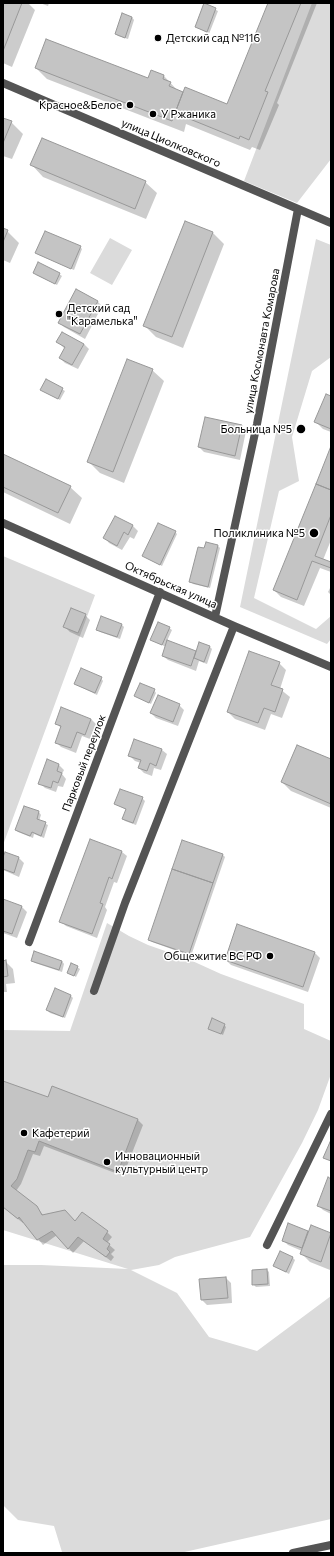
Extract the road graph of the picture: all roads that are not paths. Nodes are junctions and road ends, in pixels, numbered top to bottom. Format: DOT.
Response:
graph roads {
  1 [pos="3,83"];
  2 [pos="298,209"];
  3 [pos="331,223"];
  4 [pos="3,523"];
  5 [pos="160,592"];
  6 [pos="215,617"];
  7 [pos="234,626"];
  8 [pos="331,667"];
  9 [pos="29,942"];
  10 [pos="94,991"];
  11 [pos="331,1114"];
  12 [pos="267,1245"];
  13 [pos="331,1545"];
  14 [pos="293,1553"];
  1 -- 2 [label="street, улица Циолковского"];
  2 -- 3 [label="street, улица Циолковского"];
  2 -- 6 [label="street, улица Космонавта Комарова"];
  4 -- 5 [label="street, Октябрьская улица"];
  5 -- 6 [label="street, Октябрьская улица"];
  5 -- 9 [label="street, Парковый переулок"];
  6 -- 7 [label="street, Октябрьская улица"];
  7 -- 8 [label="street, Октябрьская улица"];
  7 -- 10 [label="street"];
  11 -- 12 [label="street"];
  13 -- 14 [label="street"];
}
